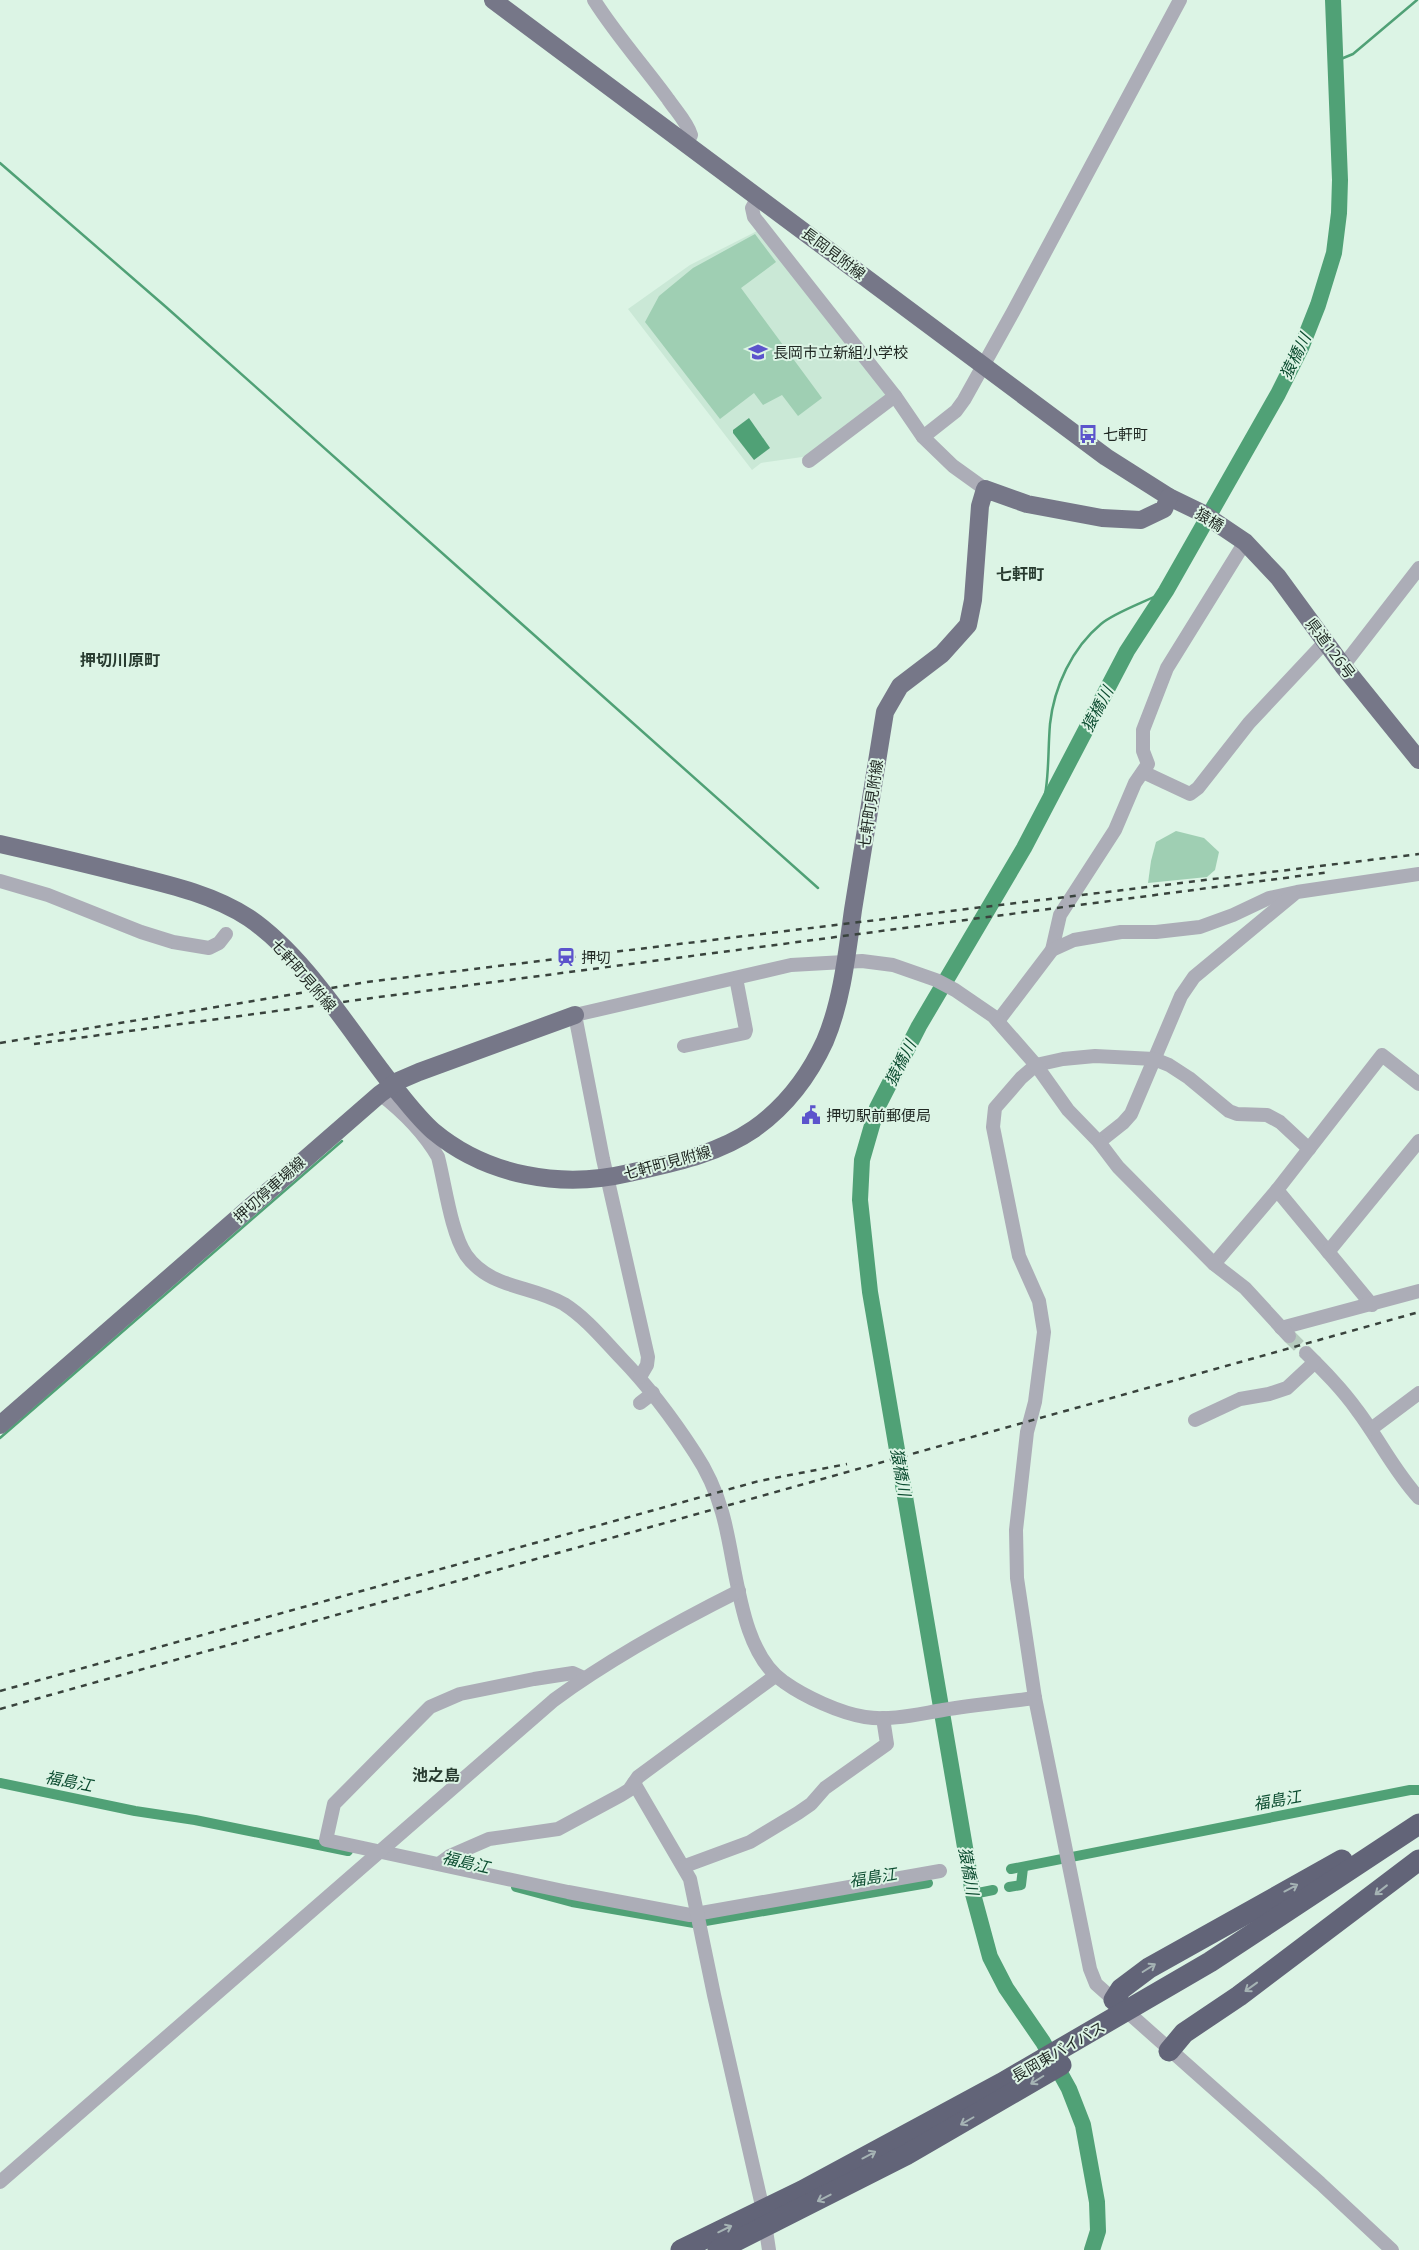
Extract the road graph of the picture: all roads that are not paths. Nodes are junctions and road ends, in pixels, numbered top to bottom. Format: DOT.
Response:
graph roads {
  1 [pos="493,0"];
  2 [pos="594,0"];
  3 [pos="1180,0"];
  4 [pos="687,143"];
  5 [pos="758,197"];
  6 [pos="983,364"];
  7 [pos="895,396"];
  8 [pos="923,437"];
  9 [pos="809,461"];
  10 [pos="985,489"];
  11 [pos="1174,499"];
  12 [pos="1242,540"];
  13 [pos="1419,568"];
  14 [pos="1325,642"];
  15 [pos="1343,666"];
  16 [pos="1419,760"];
  17 [pos="1143,772"];
  18 [pos="0,844"];
  19 [pos="1419,874"];
  20 [pos="0,881"];
  21 [pos="1297,892"];
  22 [pos="226,934"];
  23 [pos="1052,950"];
  24 [pos="844,961"];
  25 [pos="736,978"];
  26 [pos="575,1014"];
  27 [pos="998,1021"];
  28 [pos="684,1046"];
  29 [pos="1154,1059"];
  30 [pos="1036,1066"];
  31 [pos="1419,1084"];
  32 [pos="380,1094"];
  33 [pos="1419,1141"];
  34 [pos="1099,1142"];
  35 [pos="1309,1150"];
  36 [pos="608,1178"];
  37 [pos="1277,1190"];
  38 [pos="1328,1252"];
  39 [pos="1214,1264"];
  40 [pos="1419,1291"];
  41 [pos="1372,1305"];
  42 [pos="640,1376"];
  43 [pos="1419,1393"];
  44 [pos="653,1394"];
  45 [pos="640,1403"];
  46 [pos="1195,1420"];
  47 [pos="0,1425"];
  48 [pos="1371,1430"];
  49 [pos="1419,1498"];
  50 [pos="739,1591"];
  51 [pos="775,1676"];
  52 [pos="584,1678"];
  53 [pos="1035,1698"];
  54 [pos="883,1718"];
  55 [pos="634,1783"];
  56 [pos="1419,1814"];
  57 [pos="1419,1824"];
  58 [pos="1419,1841"];
  59 [pos="380,1852"];
  60 [pos="1419,1860"];
  61 [pos="439,1864"];
  62 [pos="684,1866"];
  63 [pos="940,1870"];
  64 [pos="698,1915"];
  65 [pos="1114,2000"];
  66 [pos="1150,2005"];
  67 [pos="1169,2051"];
  68 [pos="0,2182"];
  69 [pos="764,2219"];
  70 [pos="681,2250"];
  71 [pos="718,2250"];
  72 [pos="769,2250"];
  73 [pos="1392,2250"];
  1 -- 4 [label="main road, 長岡見附線"];
  2 -- 4 [label="street"];
  3 -- 6 [label="street"];
  4 -- 5 [label="main road, 長岡見附線"];
  5 -- 6 [label="main road, 長岡見附線"];
  5 -- 7 [label="street"];
  6 -- 8 [label="street"];
  6 -- 11 [label="main road, 長岡見附線"];
  7 -- 8 [label="street"];
  7 -- 9 [label="street"];
  8 -- 10 [label="street"];
  10 -- 11 [label="main road"];
  10 -- 24 [label="main road, 七軒町見附線"];
  11 -- 12 [label="main road, 猿橋"];
  12 -- 14 [label="main road, 県道126号"];
  12 -- 17 [label="street"];
  13 -- 15 [label="street"];
  14 -- 15 [label="main road, 県道126号"];
  14 -- 17 [label="street"];
  15 -- 16 [label="main road, 県道126号"];
  17 -- 23 [label="street"];
  18 -- 36 [label="main road, 七軒町見附線"];
  19 -- 21 [label="street"];
  20 -- 22 [label="street"];
  21 -- 23 [label="street"];
  21 -- 29 [label="street"];
  23 -- 27 [label="street"];
  24 -- 25 [label="street"];
  24 -- 27 [label="street"];
  24 -- 36 [label="main road, 七軒町見附線"];
  25 -- 26 [label="street"];
  25 -- 28 [label="street"];
  26 -- 32 [label="main road, 押切停車場線"];
  26 -- 36 [label="street"];
  27 -- 30 [label="street"];
  29 -- 30 [label="street"];
  29 -- 34 [label="street"];
  29 -- 35 [label="street"];
  30 -- 34 [label="street"];
  30 -- 53 [label="street"];
  31 -- 35 [label="street"];
  32 -- 42 [label="street"];
  32 -- 47 [label="main road, 押切停車場線"];
  33 -- 38 [label="street"];
  34 -- 39 [label="street"];
  35 -- 37 [label="street"];
  36 -- 42 [label="street"];
  37 -- 38 [label="street"];
  37 -- 39 [label="street"];
  38 -- 41 [label="street"];
  39 -- 41 [label="street"];
  40 -- 41 [label="street"];
  42 -- 44 [label="street"];
  43 -- 48 [label="street"];
  44 -- 45 [label="street"];
  44 -- 50 [label="street"];
  46 -- 48 [label="street"];
  48 -- 49 [label="street"];
  50 -- 51 [label="street"];
  50 -- 52 [label="street"];
  51 -- 54 [label="street"];
  51 -- 55 [label="street"];
  52 -- 59 [label="street"];
  52 -- 59 [label="street"];
  53 -- 54 [label="street"];
  53 -- 65 [label="street"];
  54 -- 62 [label="street"];
  55 -- 61 [label="street"];
  55 -- 62 [label="street"];
  65 -- 56 [label="highway, one-way"];
  57 -- 66 [label="highway, 長岡東バイパス"];
  58 -- 66 [label="highway, 長岡東バイパス"];
  59 -- 61 [label="street"];
  59 -- 68 [label="street"];
  60 -- 67 [label="highway, one-way"];
  61 -- 64 [label="street"];
  62 -- 64 [label="street"];
  63 -- 64 [label="street"];
  64 -- 69 [label="street"];
  65 -- 67 [label="street"];
  66 -- 69 [label="highway, 長岡東バイパス"];
  67 -- 73 [label="street"];
  70 -- 69 [label="highway, 長岡東バイパス, one-way"];
  69 -- 71 [label="highway, 長岡東バイパス"];
  69 -- 72 [label="street"];
}
